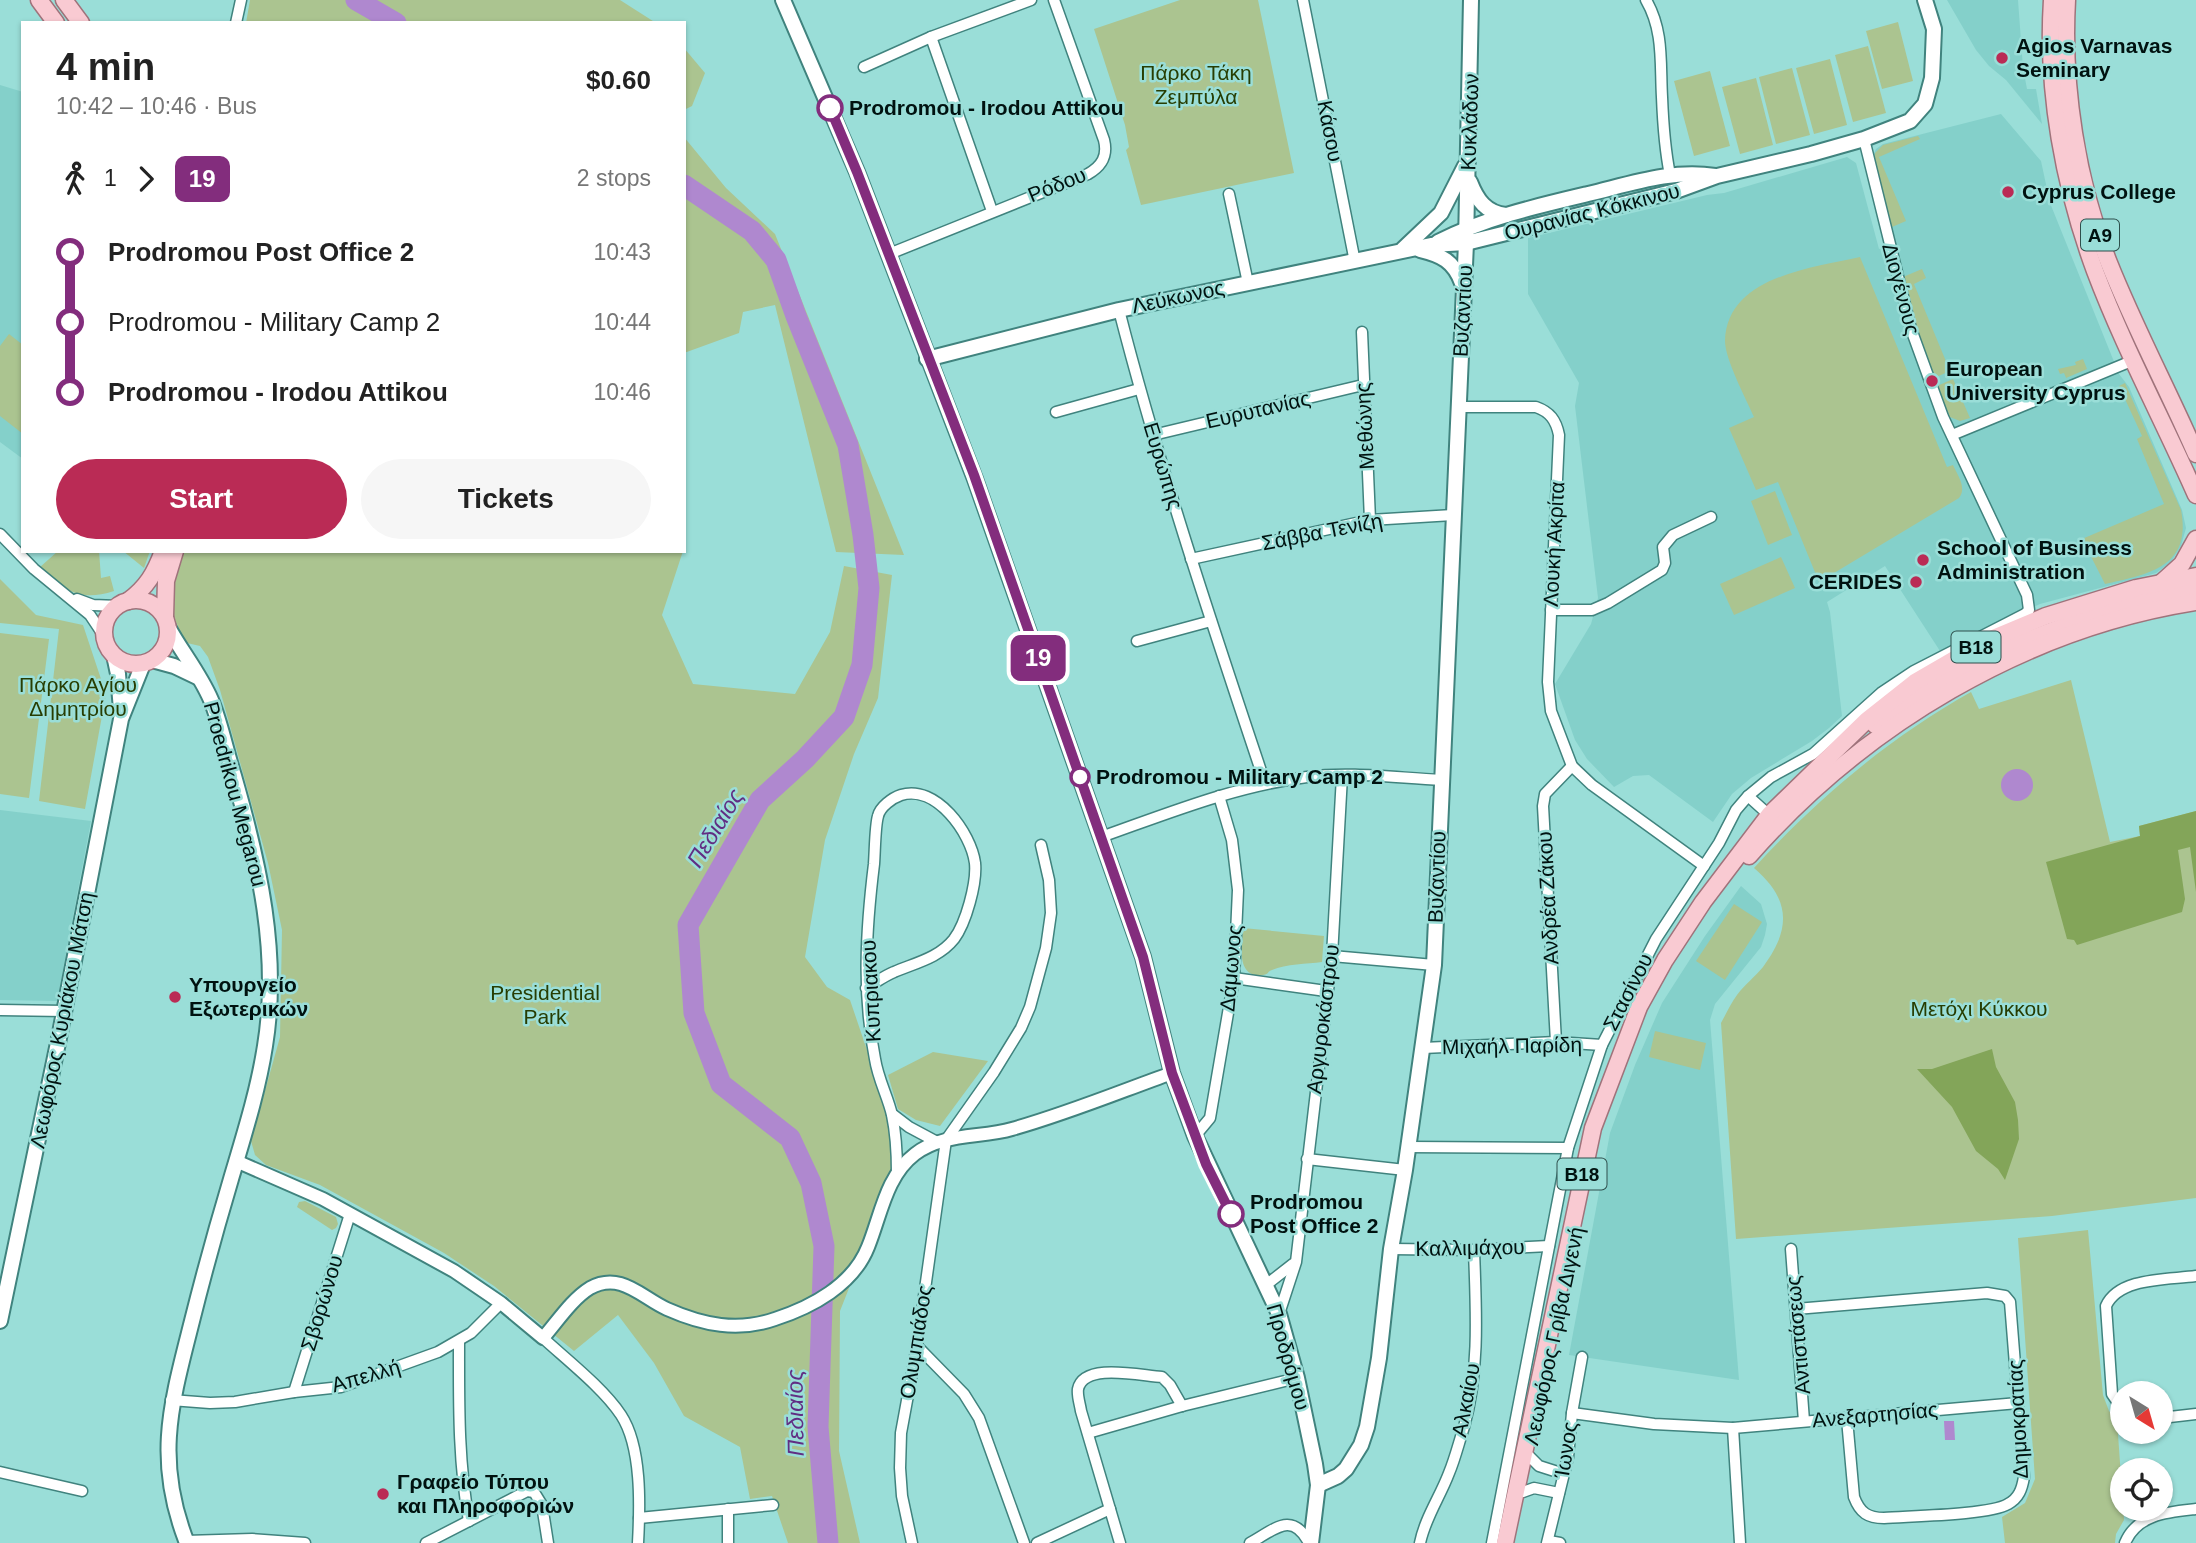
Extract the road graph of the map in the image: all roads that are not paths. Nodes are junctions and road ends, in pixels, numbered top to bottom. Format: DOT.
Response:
graph roads {
  1 [pos="39,0"];
  2 [pos="64,0"];
  3 [pos="241,0"];
  4 [pos="783,0"];
  5 [pos="1031,0"];
  6 [pos="1054,0"];
  7 [pos="1303,0"];
  8 [pos="1471,0"];
  9 [pos="1646,0"];
  10 [pos="1925,0"];
  11 [pos="2052,0"];
  12 [pos="2067,0"];
  13 [pos="55,21"];
  14 [pos="80,21"];
  15 [pos="237,21"];
  16 [pos="931,37"];
  17 [pos="864,67"];
  18 [pos="1864,139"];
  19 [pos="1469,157"];
  20 [pos="1670,175"];
  21 [pos="1717,176"];
  22 [pos="1468,177"];
  23 [pos="1229,194"];
  24 [pos="992,211"];
  25 [pos="1507,215"];
  26 [pos="1466,228"];
  27 [pos="1466,243"];
  28 [pos="1431,245"];
  29 [pos="1415,248"];
  30 [pos="1399,252"];
  31 [pos="889,254"];
  32 [pos="1355,261"];
  33 [pos="1248,283"];
  34 [pos="1464,290"];
  35 [pos="1119,310"];
  36 [pos="1362,332"];
  37 [pos="928,359"];
  38 [pos="2134,360"];
  39 [pos="1363,385"];
  40 [pos="1139,389"];
  41 [pos="1459,407"];
  42 [pos="1056,412"];
  43 [pos="1153,435"];
  44 [pos="1952,435"];
  45 [pos="2196,454"];
  46 [pos="2196,495"];
  47 [pos="1453,515"];
  48 [pos="1711,517"];
  49 [pos="1370,520"];
  50 [pos="0,534"];
  51 [pos="2196,539"];
  52 [pos="162,553"];
  53 [pos="174,553"];
  54 [pos="1191,559"];
  55 [pos="2196,576"];
  56 [pos="2162,582"];
  57 [pos="2196,589"];
  58 [pos="61,592"];
  59 [pos="123,604"];
  60 [pos="2191,605"];
  61 [pos="1551,610"];
  62 [pos="2029,610"];
  63 [pos="1211,621"];
  64 [pos="166,622"];
  65 [pos="104,636"];
  66 [pos="1137,641"];
  67 [pos="114,655"];
  68 [pos="147,662"];
  69 [pos="198,678"];
  70 [pos="121,719"];
  71 [pos="1572,766"];
  72 [pos="1820,766"];
  73 [pos="1342,776"];
  74 [pos="1441,780"];
  75 [pos="1265,783"];
  76 [pos="1219,796"];
  77 [pos="1748,796"];
  78 [pos="1769,815"];
  79 [pos="1101,837"];
  80 [pos="1041,845"];
  81 [pos="1704,866"];
  82 [pos="1332,956"];
  83 [pos="1434,965"];
  84 [pos="1234,978"];
  85 [pos="866,988"];
  86 [pos="1326,991"];
  87 [pos="0,1010"];
  88 [pos="65,1011"];
  89 [pos="1556,1042"];
  90 [pos="1602,1045"];
  91 [pos="1423,1048"];
  92 [pos="1172,1073"];
  93 [pos="892,1113"];
  94 [pos="1195,1136"];
  95 [pos="942,1141"];
  96 [pos="1408,1147"];
  97 [pos="1568,1148"];
  98 [pos="1307,1159"];
  99 [pos="236,1161"];
  100 [pos="1405,1170"];
  101 [pos="897,1173"];
  102 [pos="350,1214"];
  103 [pos="1549,1247"];
  104 [pos="1391,1249"];
  105 [pos="1791,1249"];
  106 [pos="1474,1250"];
  107 [pos="1296,1262"];
  108 [pos="2196,1276"];
  109 [pos="1266,1285"];
  110 [pos="501,1303"];
  111 [pos="1796,1308"];
  112 [pos="1279,1314"];
  113 [pos="0,1321"];
  114 [pos="543,1338"];
  115 [pos="459,1341"];
  116 [pos="917,1346"];
  117 [pos="1582,1357"];
  118 [pos="1297,1378"];
  119 [pos="2111,1381"];
  120 [pos="294,1392"];
  121 [pos="172,1400"];
  122 [pos="2018,1403"];
  123 [pos="1182,1406"];
  124 [pos="1572,1413"];
  125 [pos="2196,1414"];
  126 [pos="2174,1417"];
  127 [pos="1847,1419"];
  128 [pos="1804,1421"];
  129 [pos="1733,1428"];
  130 [pos="1088,1433"];
  131 [pos="1530,1456"];
  132 [pos="0,1472"];
  133 [pos="1564,1474"];
  134 [pos="1318,1485"];
  135 [pos="82,1491"];
  136 [pos="1523,1492"];
  137 [pos="1559,1493"];
  138 [pos="773,1505"];
  139 [pos="728,1509"];
  140 [pos="1110,1509"];
  141 [pos="2196,1509"];
  142 [pos="639,1518"];
  143 [pos="469,1521"];
  144 [pos="187,1542"];
  145 [pos="1548,1542"];
  146 [pos="304,1543"];
  147 [pos="426,1543"];
  148 [pos="548,1543"];
  149 [pos="638,1543"];
  150 [pos="728,1543"];
  151 [pos="912,1543"];
  152 [pos="1024,1543"];
  153 [pos="1037,1543"];
  154 [pos="1121,1543"];
  155 [pos="1250,1543"];
  156 [pos="1310,1543"];
  157 [pos="1420,1543"];
  158 [pos="1492,1543"];
  159 [pos="1504,1543"];
  160 [pos="1514,1543"];
  161 [pos="1560,1543"];
  162 [pos="1740,1543"];
  163 [pos="2124,1543"];
  1 -- 13 [label="main road"];
  2 -- 14 [label="main road"];
  3 -- 15 [label="street"];
  4 -- 31 [label="main road, Προδρόμου"];
  5 -- 16 [label="street"];
  6 -- 24 [label="street, Ρόδου"];
  7 -- 32 [label="street, Κάσου"];
  8 -- 19 [label="main road, Κυκλάδων"];
  9 -- 20 [label="street"];
  10 -- 18 [label="main road, Ουρανίας Κόκκινου"];
  11 -- 38 [label="main road, A9"];
  12 -- 45 [label="main road, A9"];
  16 -- 17 [label="street"];
  16 -- 24 [label="street"];
  18 -- 21 [label="main road, Ουρανίας Κόκκινου"];
  18 -- 44 [label="street, Διογένους"];
  19 -- 22 [label="main road, Κυκλάδων"];
  19 -- 30 [label="main road"];
  20 -- 21 [label="main road, Ουρανίας Κόκκινου"];
  20 -- 25 [label="main road, Ουρανίας Κόκκινου"];
  21 -- 27 [label="main road, Ουρανίας Κόκκινου"];
  22 -- 25 [label="main road"];
  22 -- 26 [label="main road, Κυκλάδων"];
  23 -- 33 [label="street"];
  24 -- 31 [label="street, Ρόδου"];
  25 -- 26 [label="main road, Ουρανίας Κόκκινου"];
  26 -- 27 [label="main road, Κυκλάδων"];
  26 -- 28 [label="main road, Λεύκωνος"];
  27 -- 28 [label="main road, Λεύκωνος"];
  27 -- 34 [label="main road, Βυζαντίου"];
  28 -- 29 [label="main road, Λεύκωνος"];
  29 -- 30 [label="main road, Λεύκωνος"];
  29 -- 34 [label="main road"];
  30 -- 32 [label="main road, Λεύκωνος"];
  31 -- 37 [label="main road, Προδρόμου"];
  32 -- 33 [label="main road, Λεύκωνος"];
  33 -- 35 [label="main road, Λεύκωνος"];
  34 -- 41 [label="main road, Βυζαντίου"];
  35 -- 37 [label="main road, Λεύκωνος"];
  35 -- 40 [label="street, Ευρώπης"];
  36 -- 39 [label="street, Μεθώνης"];
  37 -- 79 [label="main road, Προδρόμου"];
  38 -- 44 [label="street"];
  38 -- 46 [label="main road, A9"];
  39 -- 43 [label="street, Ευρυτανίας"];
  39 -- 49 [label="street, Μεθώνης"];
  40 -- 42 [label="street"];
  40 -- 43 [label="street, Ευρώπης"];
  41 -- 47 [label="main road, Βυζαντίου"];
  41 -- 61 [label="street, Λουκή Ακρίτα"];
  43 -- 54 [label="street, Ευρώπης"];
  44 -- 62 [label="street, Διογένους"];
  47 -- 49 [label="street, Σάββα Τενίζη"];
  47 -- 74 [label="main road, Βυζαντίου"];
  48 -- 61 [label="street"];
  49 -- 54 [label="street, Σάββα Τενίζη"];
  50 -- 58 [label="street"];
  51 -- 56 [label="main road"];
  52 -- 59 [label="main road"];
  53 -- 64 [label="main road"];
  54 -- 63 [label="street, Ευρώπης"];
  55 -- 56 [label="main road, Λεωφόρος Γρίβα Διγενή / B18"];
  56 -- 72 [label="main road, Λεωφόρος Γρίβα Διγενή / B18"];
  57 -- 72 [label="main road, Λεωφόρος Γρίβα Διγενή / B18"];
  58 -- 59 [label="street"];
  58 -- 65 [label="street"];
  59 -- 64 [label="main road"];
  59 -- 65 [label="main road"];
  60 -- 131 [label="main road, Λεωφόρος Γρίβα Διγενή / B18"];
  61 -- 71 [label="street, Λουκή Ακρίτα"];
  62 -- 77 [label="street, Στασίνου"];
  63 -- 66 [label="street"];
  63 -- 75 [label="street, Ευρώπης"];
  64 -- 68 [label="main road"];
  64 -- 69 [label="main road, Proedrikou Megarou"];
  65 -- 67 [label="main road"];
  67 -- 68 [label="main road"];
  67 -- 70 [label="main road, Λεωφόρος Κυριάκου Μάτση"];
  68 -- 69 [label="main road, Proedrikou Megarou"];
  68 -- 70 [label="main road, Λεωφόρος Κυριάκου Μάτση"];
  69 -- 99 [label="main road, Proedrikou Megarou"];
  70 -- 88 [label="main road, Λεωφόρος Κυριάκου Μάτση"];
  71 -- 81 [label="street"];
  71 -- 89 [label="street, Ανδρέα Ζάκου"];
  72 -- 78 [label="main road, Λεωφόρος Γρίβα Διγενή / B18"];
  73 -- 74 [label="street"];
  73 -- 75 [label="street"];
  73 -- 82 [label="street, Αργυροκάστρου"];
  74 -- 83 [label="main road, Βυζαντίου"];
  75 -- 76 [label="street"];
  76 -- 79 [label="street"];
  76 -- 84 [label="street, Δάμωνος"];
  77 -- 78 [label="street"];
  77 -- 81 [label="street, Στασίνου"];
  78 -- 159 [label="main road, Λεωφόρος Γρίβα Διγενή / B18"];
  79 -- 92 [label="main road, Προδρόμου"];
  80 -- 95 [label="street"];
  81 -- 90 [label="street, Στασίνου"];
  82 -- 83 [label="street"];
  82 -- 86 [label="street, Αργυροκάστρου"];
  83 -- 91 [label="main road, Βυζαντίου"];
  84 -- 86 [label="street"];
  84 -- 94 [label="street, Δάμωνος"];
  85 -- 85 [label="street, Κυπριακου"];
  85 -- 93 [label="street, Κυπριακου"];
  86 -- 98 [label="street, Αργυροκάστρου"];
  87 -- 88 [label="street"];
  88 -- 113 [label="main road, Λεωφόρος Κυριάκου Μάτση"];
  89 -- 90 [label="street, Μιχαήλ Παρίδη"];
  89 -- 91 [label="street, Μιχαήλ Παρίδη"];
  90 -- 97 [label="street, Στασίνου"];
  91 -- 96 [label="main road, Βυζαντίου"];
  92 -- 94 [label="main road, Προδρόμου"];
  92 -- 95 [label="street"];
  93 -- 95 [label="street"];
  93 -- 101 [label="street, Κυπριακου"];
  94 -- 109 [label="main road, Προδρόμου"];
  95 -- 101 [label="street"];
  95 -- 116 [label="street, Ολυμπιάδος"];
  96 -- 97 [label="street"];
  96 -- 100 [label="main road, Βυζαντίου"];
  97 -- 103 [label="street, Στασίνου"];
  98 -- 100 [label="street"];
  98 -- 107 [label="street, Αργυροκάστρου"];
  99 -- 102 [label="street"];
  99 -- 121 [label="main road, Proedrikou Megarou"];
  100 -- 104 [label="main road, Βυζαντίου"];
  101 -- 114 [label="street"];
  102 -- 110 [label="street"];
  102 -- 120 [label="street, Σβορώνου"];
  103 -- 106 [label="street, Καλλιμάχου"];
  103 -- 158 [label="street, Στασίνου"];
  104 -- 106 [label="street, Καλλιμάχου"];
  104 -- 134 [label="main road, Βυζαντίου"];
  105 -- 111 [label="street, Αντιστάσεως"];
  106 -- 157 [label="street, Αλκαίου"];
  107 -- 109 [label="street"];
  107 -- 112 [label="street, Αργυροκάστρου"];
  108 -- 119 [label="street"];
  109 -- 112 [label="main road, Προδρόμου"];
  110 -- 114 [label="street"];
  110 -- 115 [label="street, Απελλή"];
  111 -- 122 [label="street, Δημοκρατίας"];
  111 -- 128 [label="street, Αντιστάσεως"];
  112 -- 118 [label="main road, Προδρόμου"];
  114 -- 142 [label="street"];
  115 -- 120 [label="street, Απελλή"];
  115 -- 143 [label="street"];
  116 -- 151 [label="street, Ολυμπιάδος"];
  116 -- 152 [label="street"];
  117 -- 124 [label="street, Ίωνος"];
  118 -- 123 [label="street"];
  118 -- 134 [label="main road, Προδρόμου"];
  120 -- 121 [label="street, Απελλή"];
  121 -- 144 [label="main road, Proedrikou Megarou"];
  122 -- 127 [label="street, Ανεξαρτησίας"];
  122 -- 127 [label="street, Δημοκρατίας"];
  123 -- 130 [label="street"];
  123 -- 130 [label="street"];
  124 -- 129 [label="street, Ανεξαρτησίας"];
  124 -- 133 [label="street, Ίωνος"];
  125 -- 126 [label="street"];
  127 -- 128 [label="street, Ανεξαρτησίας"];
  128 -- 129 [label="street, Ανεξαρτησίας"];
  129 -- 162 [label="street"];
  130 -- 140 [label="street"];
  131 -- 133 [label="street"];
  131 -- 136 [label="main road, Λεωφόρος Γρίβα Διγενή / B18"];
  132 -- 135 [label="street"];
  133 -- 137 [label="street, Ίωνος"];
  134 -- 156 [label="main road, Προδρόμου"];
  136 -- 137 [label="street"];
  136 -- 160 [label="main road, Λεωφόρος Γρίβα Διγενή / B18"];
  137 -- 145 [label="street, Ίωνος"];
  138 -- 139 [label="street"];
  139 -- 142 [label="street"];
  139 -- 150 [label="street"];
  140 -- 153 [label="street"];
  140 -- 154 [label="street"];
  141 -- 163 [label="street"];
  142 -- 149 [label="street"];
  143 -- 147 [label="street"];
  143 -- 148 [label="street"];
  144 -- 146 [label="street"];
  145 -- 161 [label="street"];
  155 -- 156 [label="street"];
}
